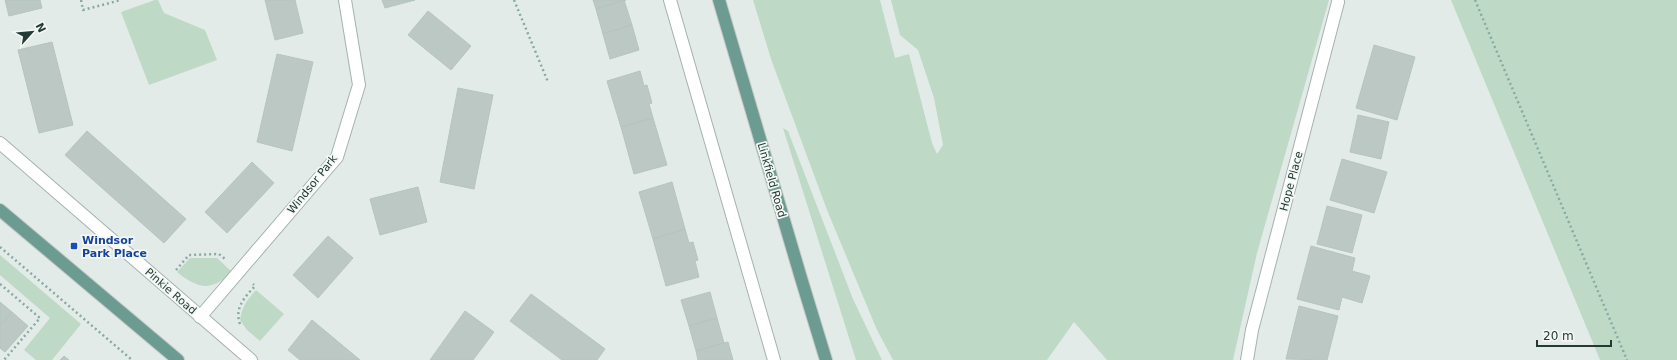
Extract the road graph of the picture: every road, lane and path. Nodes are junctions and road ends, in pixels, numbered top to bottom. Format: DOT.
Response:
graph roads {
  1 [pos="81,0"];
  2 [pos="121,0"];
  3 [pos="345,0"];
  4 [pos="514,0"];
  5 [pos="670,0"];
  6 [pos="719,0"];
  7 [pos="1475,0"];
  8 [pos="1338,2"];
  9 [pos="548,82"];
  10 [pos="0,143"];
  11 [pos="0,210"];
  12 [pos="0,247"];
  13 [pos="176,270"];
  14 [pos="239,271"];
  15 [pos="0,284"];
  16 [pos="200,316"];
  17 [pos="240,325"];
  18 [pos="4,360"];
  19 [pos="132,360"];
  20 [pos="178,360"];
  21 [pos="251,360"];
  22 [pos="774,360"];
  23 [pos="826,360"];
  24 [pos="1247,360"];
  25 [pos="1627,360"];
  1 -- 2 [label="path"];
  3 -- 14 [label="street, Windsor Park"];
  4 -- 9 [label="path"];
  5 -- 22 [label="street"];
  6 -- 23 [label="main road, Linkfield Road"];
  7 -- 25 [label="path"];
  8 -- 24 [label="street, Hope Place"];
  10 -- 16 [label="street, Pinkie Road"];
  11 -- 20 [label="main road"];
  12 -- 19 [label="path"];
  13 -- 14 [label="path"];
  14 -- 16 [label="street, Windsor Park"];
  14 -- 17 [label="path"];
  15 -- 18 [label="path"];
  16 -- 21 [label="street, Pinkie Road"];
}
